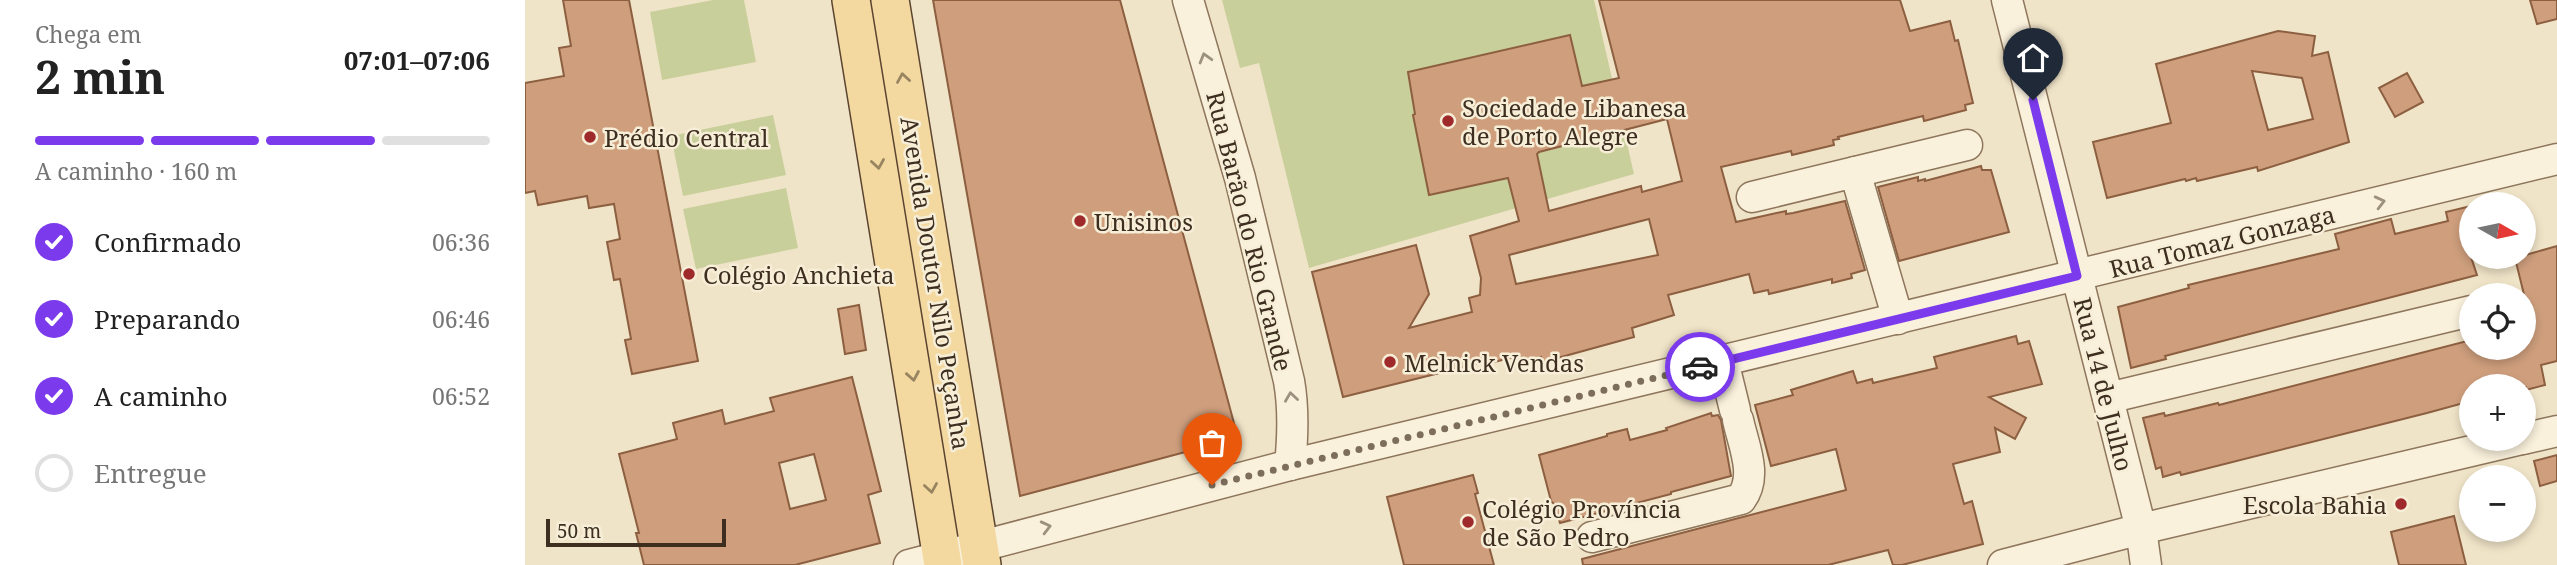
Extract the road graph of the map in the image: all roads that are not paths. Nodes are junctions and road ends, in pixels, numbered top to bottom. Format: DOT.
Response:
graph roads {
  1 [pos="851,0"];
  2 [pos="890,0"];
  3 [pos="1188,0"];
  4 [pos="2007,0"];
  5 [pos="1967,145"];
  6 [pos="2557,159"];
  7 [pos="1855,172"];
  8 [pos="1752,197"];
  9 [pos="2077,276"];
  10 [pos="2459,314"];
  11 [pos="1898,319"];
  12 [pos="1723,361"];
  13 [pos="2108,398"];
  14 [pos="2557,431"];
  15 [pos="2536,436"];
  16 [pos="2472,451"];
  17 [pos="1290,465"];
  18 [pos="2141,529"];
  19 [pos="1591,537"];
  20 [pos="981,555"];
  21 [pos="931,562"];
  22 [pos="2003,565"];
  23 [pos="2145,565"];
  1 -- 21 [label="main road, Avenida Doutor Nilo Peçanha, one-way"];
  20 -- 2 [label="main road, Avenida Doutor Nilo Peçanha, one-way"];
  17 -- 3 [label="street, Rua Barão do Rio Grande, one-way"];
  4 -- 9 [label="street, Rua 14 de Julho"];
  5 -- 7 [label="street"];
  9 -- 6 [label="street, Rua Tomaz Gonzaga, one-way"];
  7 -- 8 [label="street"];
  7 -- 11 [label="street"];
  9 -- 11 [label="street, Rua Tomaz Gonzaga"];
  9 -- 13 [label="street, Rua 14 de Julho"];
  10 -- 13 [label="street"];
  11 -- 12 [label="street, Rua Tomaz Gonzaga"];
  12 -- 17 [label="street, Rua Tomaz Gonzaga"];
  12 -- 19 [label="street"];
  13 -- 18 [label="street, Rua 14 de Julho"];
  14 -- 15 [label="street"];
  16 -- 18 [label="street"];
  20 -- 17 [label="street, Rua Tomaz Gonzaga, one-way"];
  18 -- 22 [label="street"];
  18 -- 23 [label="street, Rua 14 de Julho"];
  20 -- 21 [label="street, Rua Tomaz Gonzaga"];
}
